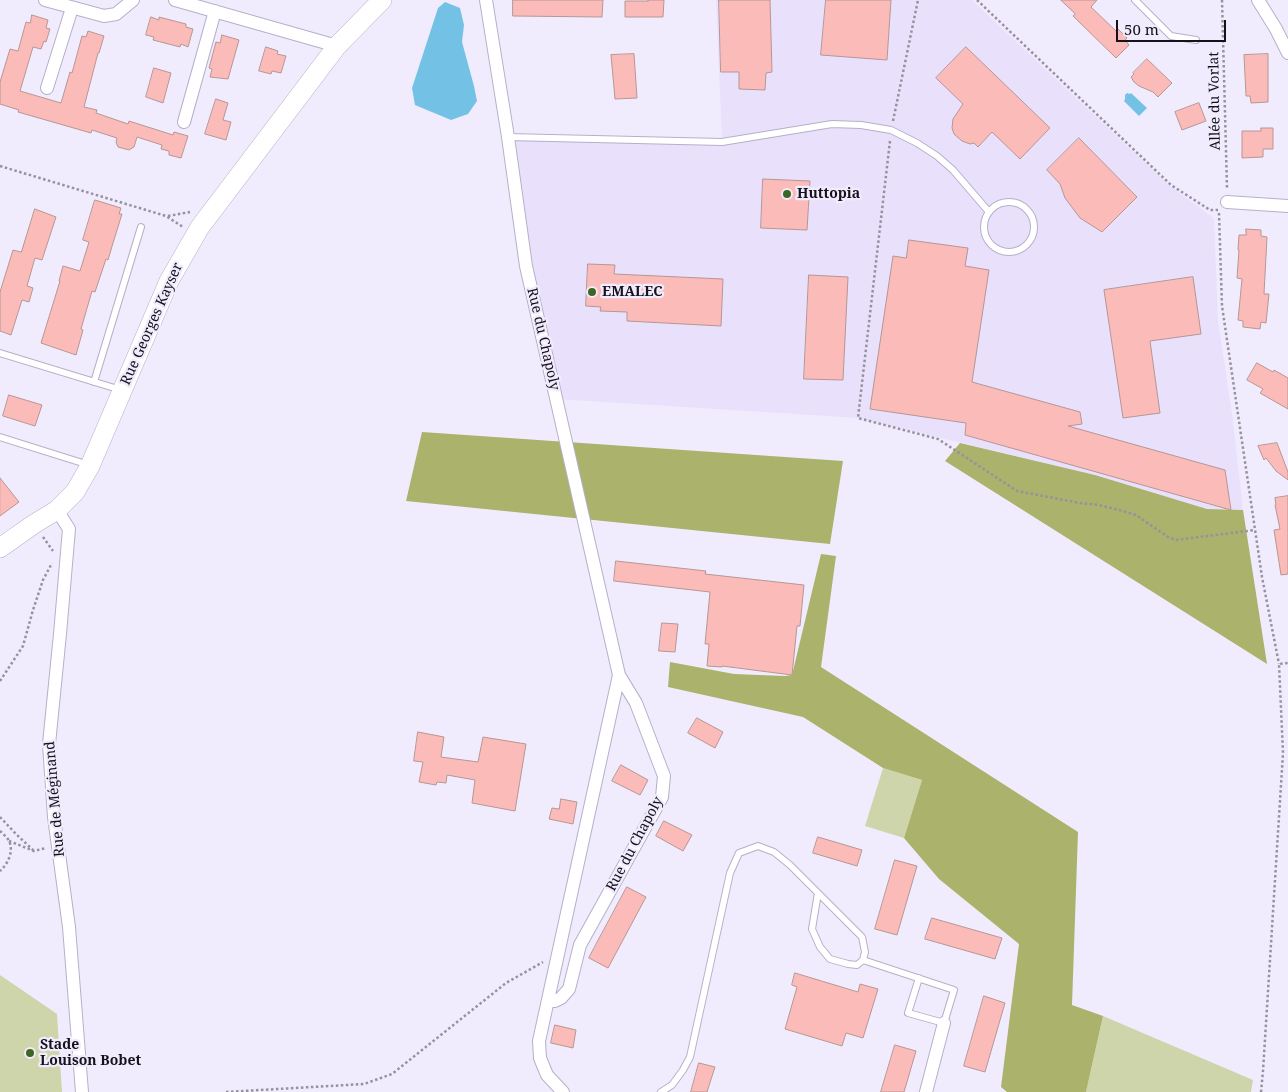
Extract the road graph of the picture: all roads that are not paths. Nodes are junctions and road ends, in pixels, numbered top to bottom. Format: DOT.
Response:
graph roads {
  1 [pos="45,0"];
  2 [pos="132,0"];
  3 [pos="175,0"];
  4 [pos="382,0"];
  5 [pos="486,0"];
  6 [pos="1135,0"];
  7 [pos="1258,0"];
  8 [pos="72,8"];
  9 [pos="215,11"];
  10 [pos="1196,40"];
  11 [pos="337,46"];
  12 [pos="1288,53"];
  13 [pos="47,88"];
  14 [pos="184,122"];
  15 [pos="508,137"];
  16 [pos="1223,206"];
  17 [pos="1288,206"];
  18 [pos="989,212"];
  19 [pos="141,227"];
  20 [pos="0,353"];
  21 [pos="94,382"];
  22 [pos="122,391"];
  23 [pos="0,436"];
  24 [pos="90,466"];
  25 [pos="57,510"];
  26 [pos="0,548"];
  27 [pos="619,675"];
  28 [pos="818,893"];
  29 [pos="863,960"];
  30 [pos="919,978"];
  31 [pos="548,1001"];
  32 [pos="944,1023"];
  33 [pos="82,1092"];
  34 [pos="563,1092"];
  35 [pos="661,1092"];
  36 [pos="926,1092"];
  1 -- 8 [label="street"];
  2 -- 8 [label="street"];
  3 -- 9 [label="street"];
  4 -- 11 [label="street, Rue Georges Kayser"];
  5 -- 15 [label="street, Rue du Chapoly"];
  6 -- 10 [label="lane"];
  7 -- 12 [label="street"];
  8 -- 13 [label="street"];
  9 -- 11 [label="street"];
  9 -- 14 [label="street"];
  11 -- 22 [label="street, Rue Georges Kayser"];
  15 -- 18 [label="lane"];
  15 -- 27 [label="street, Rue du Chapoly"];
  16 -- 17 [label="street"];
  18 -- 18 [label="lane"];
  19 -- 21 [label="lane"];
  20 -- 21 [label="lane"];
  21 -- 22 [label="lane"];
  22 -- 24 [label="street, Rue Georges Kayser"];
  23 -- 24 [label="lane"];
  24 -- 25 [label="street, Rue Georges Kayser"];
  25 -- 26 [label="street, Rue Georges Kayser"];
  25 -- 33 [label="street, Rue de Méginand"];
  27 -- 31 [label="street, Rue du Chapoly"];
  27 -- 31 [label="street, Rue du Chapoly"];
  28 -- 29 [label="lane"];
  28 -- 29 [label="lane"];
  28 -- 35 [label="lane"];
  29 -- 30 [label="lane"];
  30 -- 32 [label="lane"];
  30 -- 32 [label="lane"];
  31 -- 34 [label="street, Rue du Chapoly"];
  32 -- 36 [label="street"];
}
